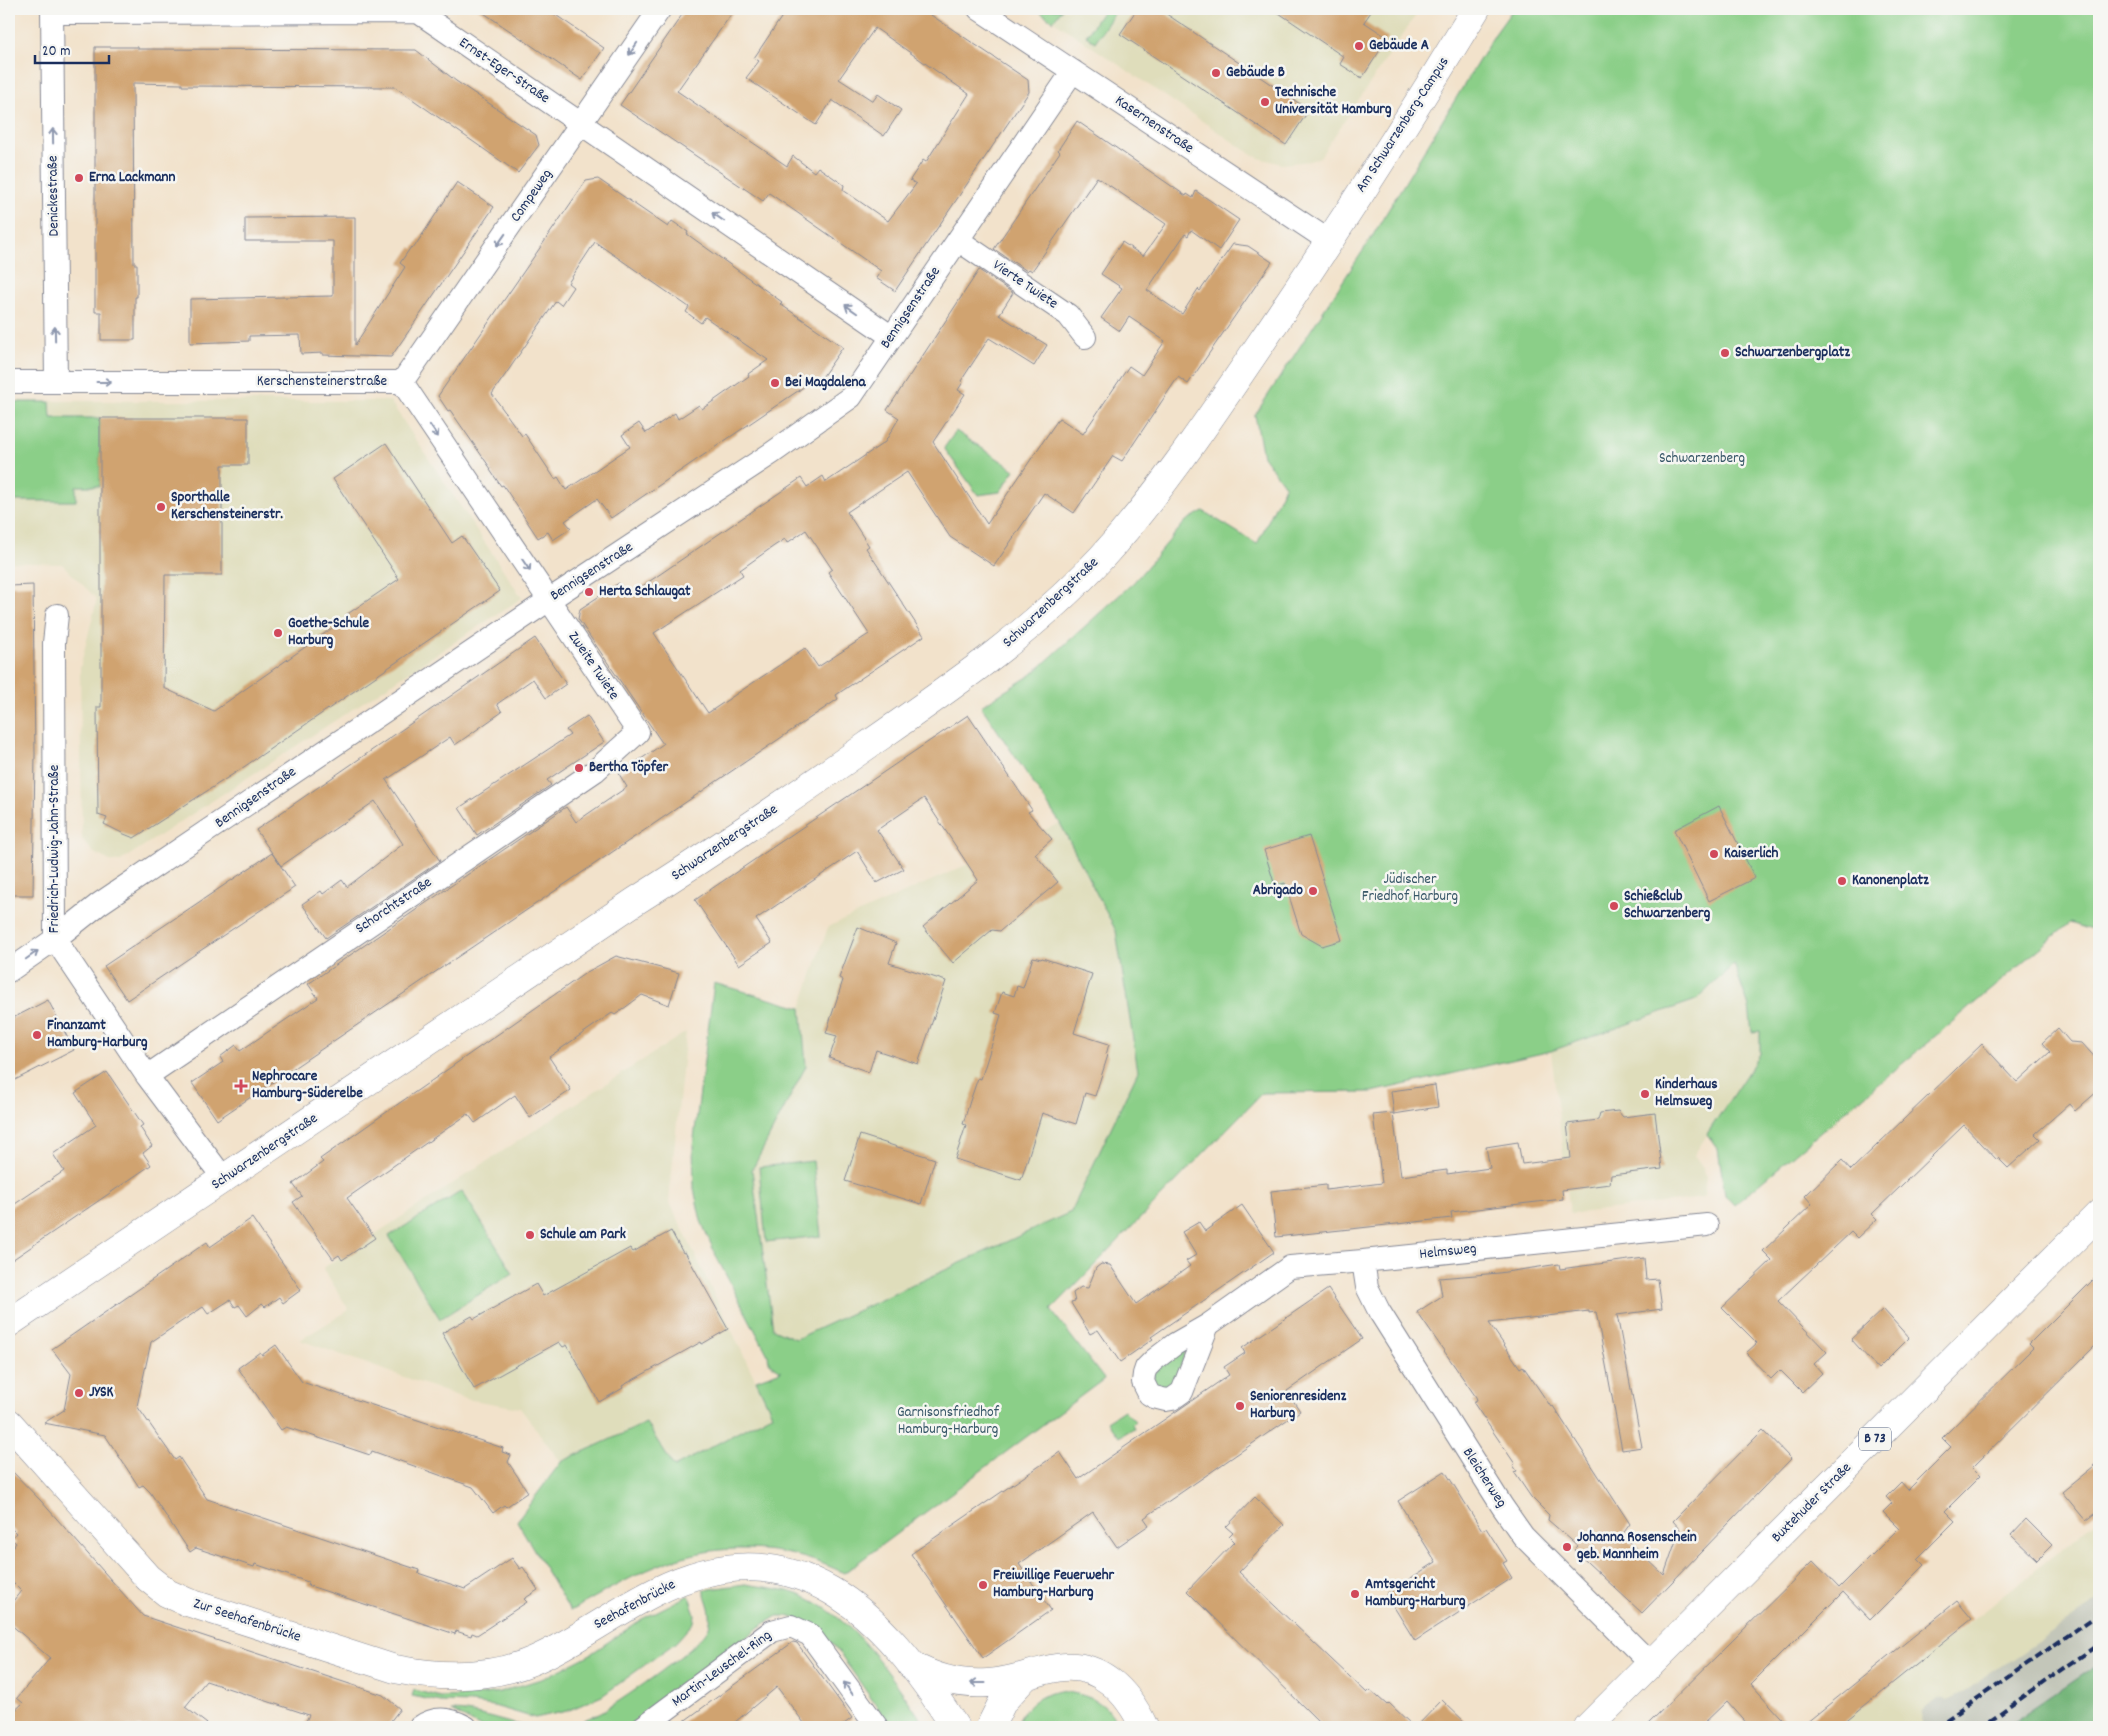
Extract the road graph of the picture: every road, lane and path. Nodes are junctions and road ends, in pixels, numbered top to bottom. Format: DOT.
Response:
graph roads {
  1 [pos="660,9"];
  2 [pos="979,9"];
  3 [pos="1476,9"];
  4 [pos="52,11"];
  5 [pos="1073,71"];
  6 [pos="582,124"];
  7 [pos="958,240"];
  8 [pos="1329,241"];
  9 [pos="892,337"];
  10 [pos="1085,337"];
  11 [pos="9,382"];
  12 [pos="56,382"];
  13 [pos="402,382"];
  14 [pos="549,600"];
  15 [pos="57,615"];
  16 [pos="638,732"];
  17 [pos="55,939"];
  18 [pos="9,972"];
  19 [pos="147,1076"];
  20 [pos="224,1179"];
  21 [pos="2099,1214"];
  22 [pos="1707,1225"];
  23 [pos="1364,1261"];
  24 [pos="9,1323"];
  25 [pos="1208,1325"];
  26 [pos="9,1423"];
  27 [pos="552,1651"];
  28 [pos="1651,1664"];
  29 [pos="911,1665"];
  30 [pos="1026,1676"];
  31 [pos="992,1721"];
  32 [pos="952,1724"];
  33 [pos="420,1727"];
  34 [pos="466,1727"];
  35 [pos="643,1727"];
  36 [pos="877,1727"];
  37 [pos="1144,1727"];
  38 [pos="1588,1727"];
  1 -- 6 [label="street, Compeweg, one-way"];
  2 -- 5 [label="street, Kasernenstraße"];
  3 -- 8 [label="main road, Am Schwarzenberg-Campus"];
  4 -- 6 [label="street, Ernst-Eger-Straße"];
  12 -- 4 [label="street, Denickestraße, one-way"];
  5 -- 7 [label="street, Bennigsenstraße"];
  5 -- 8 [label="street, Kasernenstraße"];
  9 -- 6 [label="street, Ernst-Eger-Straße, one-way"];
  6 -- 13 [label="street, Compeweg, one-way"];
  7 -- 9 [label="street, Bennigsenstraße"];
  7 -- 10 [label="street, Vierte Twiete"];
  8 -- 20 [label="main road, Schwarzenbergstraße"];
  9 -- 14 [label="street, Bennigsenstraße"];
  11 -- 12 [label="street, Kerschensteinerstraße"];
  12 -- 13 [label="street, Kerschensteinerstraße, one-way"];
  13 -- 14 [label="street, Kerschensteinerstraße, one-way"];
  14 -- 16 [label="street, Zweite Twiete"];
  14 -- 17 [label="street, Bennigsenstraße"];
  15 -- 17 [label="street, Friedrich-Ludwig-Jahn-Straße"];
  16 -- 19 [label="street, Schorchtstraße"];
  18 -- 17 [label="street, Bennigsenstraße, one-way"];
  17 -- 19 [label="street, Friedrich-Ludwig-Jahn-Straße"];
  19 -- 20 [label="street, Friedrich-Ludwig-Jahn-Straße"];
  20 -- 24 [label="main road, Schwarzenbergstraße"];
  21 -- 28 [label="main road, Buxtehuder Straße / B 73"];
  22 -- 23 [label="street, Helmsweg"];
  23 -- 25 [label="street, Helmsweg"];
  23 -- 28 [label="street, Bleicherweg"];
  26 -- 27 [label="main road, Zur Seehafenbrücke"];
  27 -- 29 [label="main road, Seehafenbrücke"];
  28 -- 38 [label="main road, Buxtehuder Straße / B 73"];
  30 -- 29 [label="main road, one-way"];
  29 -- 32 [label="main road, Seehafenbrücke"];
  30 -- 31 [label="main road"];
  30 -- 37 [label="main road"];
  31 -- 32 [label="main road"];
  33 -- 34 [label="street"];
  36 -- 35 [label="street, Martin-Leuschel-Ring, one-way"];
}
